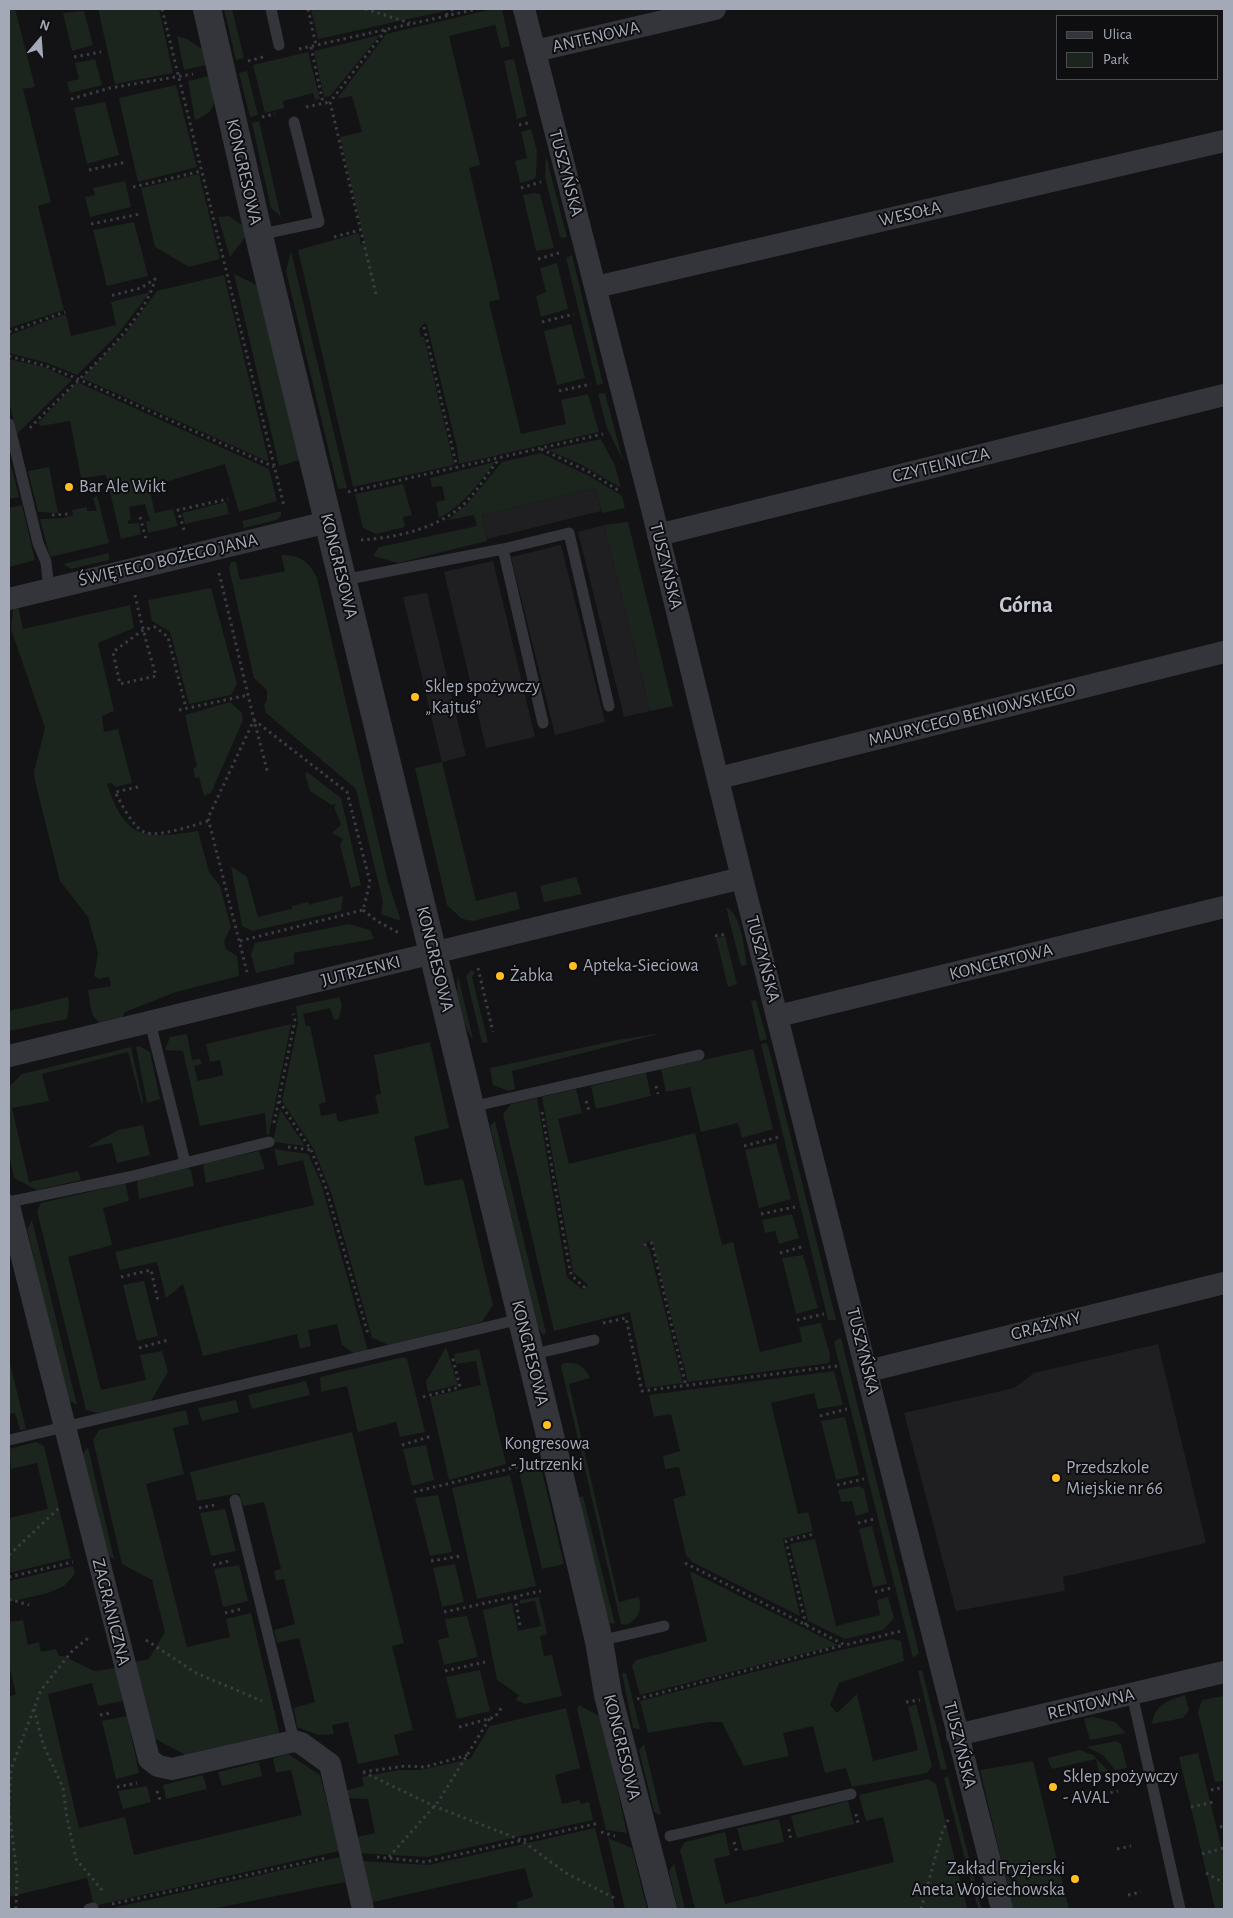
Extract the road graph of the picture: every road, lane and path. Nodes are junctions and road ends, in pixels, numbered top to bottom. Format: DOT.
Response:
graph roads {
  1 [pos="162,9"];
  2 [pos="207,9"];
  3 [pos="270,9"];
  4 [pos="308,9"];
  5 [pos="365,9"];
  6 [pos="452,9"];
  7 [pos="477,9"];
  8 [pos="524,9"];
  9 [pos="716,9"];
  10 [pos="446,16"];
  11 [pos="411,24"];
  12 [pos="386,29"];
  13 [pos="279,44"];
  14 [pos="316,45"];
  15 [pos="311,46"];
  16 [pos="293,51"];
  17 [pos="101,52"];
  18 [pos="535,52"];
  19 [pos="74,57"];
  20 [pos="266,57"];
  21 [pos="220,68"];
  22 [pos="178,78"];
  23 [pos="71,99"];
  24 [pos="323,103"];
  25 [pos="294,122"];
  26 [pos="1224,141"];
  27 [pos="127,162"];
  28 [pos="89,170"];
  29 [pos="202,171"];
  30 [pos="541,182"];
  31 [pos="133,187"];
  32 [pos="521,188"];
  33 [pos="140,214"];
  34 [pos="91,224"];
  35 [pos="258,235"];
  36 [pos="559,253"];
  37 [pos="538,259"];
  38 [pos="596,287"];
  39 [pos="376,294"];
  40 [pos="110,296"];
  41 [pos="65,312"];
  42 [pos="574,314"];
  43 [pos="542,322"];
  44 [pos="424,327"];
  45 [pos="9,332"];
  46 [pos="9,356"];
  47 [pos="78,379"];
  48 [pos="591,384"];
  49 [pos="559,391"];
  50 [pos="1224,395"];
  51 [pos="9,424"];
  52 [pos="603,434"];
  53 [pos="14,445"];
  54 [pos="540,448"];
  55 [pos="500,458"];
  56 [pos="274,468"];
  57 [pos="458,468"];
  58 [pos="626,495"];
  59 [pos="228,499"];
  60 [pos="284,506"];
  61 [pos="325,510"];
  62 [pos="140,517"];
  63 [pos="184,530"];
  64 [pos="295,530"];
  65 [pos="658,535"];
  66 [pos="146,539"];
  67 [pos="360,540"];
  68 [pos="503,549"];
  69 [pos="218,572"];
  70 [pos="343,580"];
  71 [pos="49,589"];
  72 [pos="134,593"];
  73 [pos="9,599"];
  74 [pos="143,630"];
  75 [pos="1224,652"];
  76 [pos="248,695"];
  77 [pos="609,706"];
  78 [pos="186,708"];
  79 [pos="179,710"];
  80 [pos="254,720"];
  81 [pos="543,723"];
  82 [pos="268,774"];
  83 [pos="719,778"];
  84 [pos="138,787"];
  85 [pos="208,820"];
  86 [pos="742,878"];
  87 [pos="1224,907"];
  88 [pos="363,910"];
  89 [pos="727,934"];
  90 [pos="715,936"];
  91 [pos="394,937"];
  92 [pos="240,941"];
  93 [pos="433,953"];
  94 [pos="477,963"];
  95 [pos="248,974"];
  96 [pos="293,1012"];
  97 [pos="778,1016"];
  98 [pos="150,1022"];
  99 [pos="493,1032"];
  100 [pos="700,1055"];
  101 [pos="9,1056"];
  102 [pos="539,1091"];
  103 [pos="471,1107"];
  104 [pos="779,1137"];
  105 [pos="269,1142"];
  106 [pos="744,1146"];
  107 [pos="184,1162"];
  108 [pos="9,1202"];
  109 [pos="9,1206"];
  110 [pos="796,1207"];
  111 [pos="761,1214"];
  112 [pos="644,1245"];
  113 [pos="805,1246"];
  114 [pos="780,1253"];
  115 [pos="121,1277"];
  116 [pos="1224,1283"];
  117 [pos="586,1284"];
  118 [pos="158,1301"];
  119 [pos="824,1314"];
  120 [pos="521,1319"];
  121 [pos="797,1320"];
  122 [pos="447,1337"];
  123 [pos="168,1340"];
  124 [pos="594,1340"];
  125 [pos="138,1348"];
  126 [pos="374,1354"];
  127 [pos="530,1355"];
  128 [pos="837,1366"];
  129 [pos="868,1370"];
  130 [pos="686,1386"];
  131 [pos="642,1391"];
  132 [pos="423,1397"];
  133 [pos="847,1409"];
  134 [pos="820,1416"];
  135 [pos="64,1427"];
  136 [pos="432,1436"];
  137 [pos="9,1440"];
  138 [pos="402,1445"];
  139 [pos="556,1460"];
  140 [pos="864,1479"];
  141 [pos="837,1485"];
  142 [pos="414,1492"];
  143 [pos="235,1500"];
  144 [pos="65,1504"];
  145 [pos="874,1519"];
  146 [pos="858,1523"];
  147 [pos="814,1534"];
  148 [pos="9,1555"];
  149 [pos="461,1556"];
  150 [pos="78,1561"];
  151 [pos="431,1561"];
  152 [pos="685,1563"];
  153 [pos="9,1577"];
  154 [pos="891,1588"];
  155 [pos="541,1591"];
  156 [pos="875,1592"];
  157 [pos="515,1597"];
  158 [pos="9,1599"];
  159 [pos="29,1605"];
  160 [pos="444,1612"];
  161 [pos="112,1618"];
  162 [pos="806,1625"];
  163 [pos="520,1626"];
  164 [pos="664,1626"];
  165 [pos="901,1631"];
  166 [pos="599,1642"];
  167 [pos="845,1645"];
  168 [pos="485,1662"];
  169 [pos="445,1671"];
  170 [pos="1224,1672"];
  171 [pos="1132,1694"];
  172 [pos="636,1699"];
  173 [pos="920,1700"];
  174 [pos="906,1702"];
  175 [pos="502,1707"];
  176 [pos="34,1709"];
  177 [pos="288,1714"];
  178 [pos="490,1718"];
  179 [pos="459,1727"];
  180 [pos="957,1735"];
  181 [pos="294,1741"];
  182 [pos="468,1755"];
  183 [pos="145,1782"];
  184 [pos="117,1787"];
  185 [pos="1224,1787"];
  186 [pos="1211,1790"];
  187 [pos="1118,1791"];
  188 [pos="851,1794"];
  189 [pos="1104,1794"];
  190 [pos="1214,1802"];
  191 [pos="434,1806"];
  192 [pos="1191,1807"];
  193 [pos="950,1816"];
  194 [pos="599,1823"];
  195 [pos="670,1836"];
  196 [pos="521,1840"];
  197 [pos="348,1844"];
  198 [pos="1131,1846"];
  199 [pos="1224,1848"];
  200 [pos="1117,1849"];
  201 [pos="1202,1854"];
  202 [pos="389,1858"];
  203 [pos="1206,1873"];
  204 [pos="1224,1883"];
  205 [pos="1141,1892"];
  206 [pos="1128,1895"];
  207 [pos="616,1899"];
  208 [pos="114,1904"];
  209 [pos="16,1909"];
  210 [pos="91,1909"];
  211 [pos="116,1909"];
  212 [pos="363,1909"];
  213 [pos="663,1909"];
  214 [pos="921,1909"];
  215 [pos="1002,1909"];
  216 [pos="1180,1909"];
  1 -- 22 [label="path"];
  2 -- 21 [label="street, KONGRESOWA"];
  3 -- 13 [label="lane"];
  4 -- 14 [label="path"];
  5 -- 11 [label="path"];
  6 -- 10 [label="path"];
  7 -- 10 [label="path"];
  8 -- 18 [label="street, TUSZYŃSKA"];
  9 -- 18 [label="street, ANTENOWA"];
  10 -- 11 [label="path"];
  11 -- 12 [label="path"];
  12 -- 14 [label="path"];
  12 -- 39 [label="path"];
  14 -- 15 [label="path"];
  15 -- 16 [label="path"];
  15 -- 24 [label="path"];
  17 -- 19 [label="path"];
  18 -- 38 [label="street, TUSZYŃSKA"];
  20 -- 21 [label="path"];
  21 -- 22 [label="path"];
  21 -- 35 [label="street, KONGRESOWA"];
  22 -- 23 [label="path"];
  22 -- 29 [label="path"];
  25 -- 35 [label="lane"];
  26 -- 38 [label="street, WESOŁA"];
  27 -- 28 [label="path"];
  29 -- 31 [label="path"];
  29 -- 56 [label="path"];
  30 -- 32 [label="path"];
  33 -- 34 [label="path"];
  35 -- 61 [label="street, KONGRESOWA"];
  36 -- 37 [label="path"];
  38 -- 65 [label="street, TUSZYŃSKA"];
  40 -- 47 [label="path"];
  41 -- 45 [label="path"];
  42 -- 43 [label="path"];
  44 -- 57 [label="path"];
  46 -- 47 [label="path"];
  47 -- 53 [label="path"];
  47 -- 56 [label="path"];
  48 -- 49 [label="path"];
  50 -- 65 [label="street, CZYTELNICZA"];
  51 -- 53 [label="lane"];
  52 -- 54 [label="path"];
  53 -- 71 [label="lane"];
  54 -- 55 [label="path"];
  54 -- 58 [label="path"];
  55 -- 57 [label="path"];
  55 -- 67 [label="path"];
  56 -- 60 [label="path"];
  57 -- 61 [label="path"];
  59 -- 63 [label="path"];
  60 -- 61 [label="path"];
  60 -- 64 [label="path"];
  61 -- 64 [label="street, ŚWIĘTEGO BOŻEGO JANA"];
  61 -- 70 [label="street, KONGRESOWA"];
  62 -- 66 [label="path"];
  64 -- 71 [label="street, ŚWIĘTEGO BOŻEGO JANA"];
  65 -- 83 [label="street, TUSZYŃSKA"];
  68 -- 70 [label="lane"];
  68 -- 77 [label="lane"];
  68 -- 81 [label="lane"];
  69 -- 76 [label="path"];
  70 -- 93 [label="street, KONGRESOWA"];
  71 -- 73 [label="street, ŚWIĘTEGO BOŻEGO JANA"];
  72 -- 74 [label="path"];
  74 -- 74 [label="path"];
  74 -- 78 [label="path"];
  75 -- 83 [label="street, MAURYCEGO BENIOWSKIEGO"];
  76 -- 78 [label="path"];
  76 -- 80 [label="path"];
  78 -- 79 [label="path"];
  80 -- 82 [label="path"];
  80 -- 85 [label="path"];
  80 -- 88 [label="path"];
  83 -- 86 [label="street, TUSZYŃSKA"];
  84 -- 85 [label="path"];
  85 -- 92 [label="path"];
  86 -- 93 [label="street, JUTRZENKI"];
  86 -- 97 [label="street, TUSZYŃSKA"];
  87 -- 97 [label="street, KONCERTOWA"];
  88 -- 91 [label="path"];
  88 -- 92 [label="path"];
  89 -- 90 [label="path"];
  92 -- 95 [label="path"];
  93 -- 98 [label="street, JUTRZENKI"];
  93 -- 103 [label="street, KONGRESOWA"];
  94 -- 99 [label="path"];
  96 -- 126 [label="path"];
  97 -- 129 [label="street, TUSZYŃSKA"];
  98 -- 101 [label="street, JUTRZENKI"];
  98 -- 107 [label="lane"];
  100 -- 102 [label="lane"];
  102 -- 103 [label="lane"];
  102 -- 117 [label="path"];
  103 -- 120 [label="street, KONGRESOWA"];
  104 -- 106 [label="path"];
  105 -- 107 [label="lane"];
  107 -- 108 [label="lane"];
  109 -- 135 [label="street, ZAGRANICZNA"];
  110 -- 111 [label="path"];
  112 -- 130 [label="path"];
  113 -- 114 [label="path"];
  115 -- 118 [label="path"];
  116 -- 129 [label="street, GRAŻYNY"];
  119 -- 121 [label="path"];
  120 -- 122 [label="lane"];
  120 -- 127 [label="street, KONGRESOWA"];
  122 -- 126 [label="lane"];
  122 -- 132 [label="path"];
  123 -- 125 [label="path"];
  124 -- 127 [label="lane"];
  126 -- 135 [label="lane"];
  127 -- 139 [label="street, KONGRESOWA"];
  128 -- 130 [label="path"];
  129 -- 180 [label="street, TUSZYŃSKA"];
  130 -- 131 [label="path"];
  133 -- 134 [label="path"];
  135 -- 137 [label="lane"];
  135 -- 161 [label="street, ZAGRANICZNA"];
  136 -- 138 [label="path"];
  139 -- 142 [label="path"];
  139 -- 166 [label="street, KONGRESOWA"];
  140 -- 141 [label="path"];
  143 -- 177 [label="lane"];
  144 -- 148 [label="path"];
  145 -- 146 [label="path"];
  147 -- 162 [label="path"];
  149 -- 151 [label="path"];
  150 -- 153 [label="path"];
  152 -- 162 [label="path"];
  154 -- 156 [label="path"];
  155 -- 157 [label="path"];
  157 -- 160 [label="path"];
  157 -- 163 [label="path"];
  158 -- 159 [label="path"];
  161 -- 176 [label="path"];
  161 -- 177 [label="path"];
  161 -- 181 [label="street, ZAGRANICZNA"];
  162 -- 167 [label="path"];
  164 -- 166 [label="lane"];
  165 -- 167 [label="path"];
  166 -- 213 [label="street, KONGRESOWA"];
  167 -- 172 [label="path"];
  168 -- 169 [label="path"];
  170 -- 171 [label="street, RENTOWNA"];
  171 -- 180 [label="street, RENTOWNA"];
  171 -- 216 [label="lane"];
  173 -- 174 [label="path"];
  175 -- 178 [label="path"];
  176 -- 208 [label="path"];
  176 -- 209 [label="path"];
  177 -- 181 [label="lane"];
  178 -- 179 [label="path"];
  178 -- 182 [label="path"];
  180 -- 215 [label="street, TUSZYŃSKA"];
  181 -- 197 [label="street"];
  182 -- 191 [label="path"];
  182 -- 191 [label="path"];
  183 -- 184 [label="path"];
  185 -- 186 [label="path"];
  187 -- 189 [label="path"];
  188 -- 195 [label="lane"];
  190 -- 192 [label="path"];
  191 -- 196 [label="path"];
  191 -- 202 [label="path"];
  193 -- 214 [label="path"];
  194 -- 196 [label="path"];
  196 -- 202 [label="path"];
  196 -- 207 [label="path"];
  197 -- 202 [label="path"];
  197 -- 208 [label="path"];
  197 -- 212 [label="street"];
  198 -- 200 [label="path"];
  199 -- 201 [label="path"];
  203 -- 204 [label="path"];
  205 -- 206 [label="path"];
  208 -- 210 [label="path"];
  208 -- 211 [label="path"];
}
